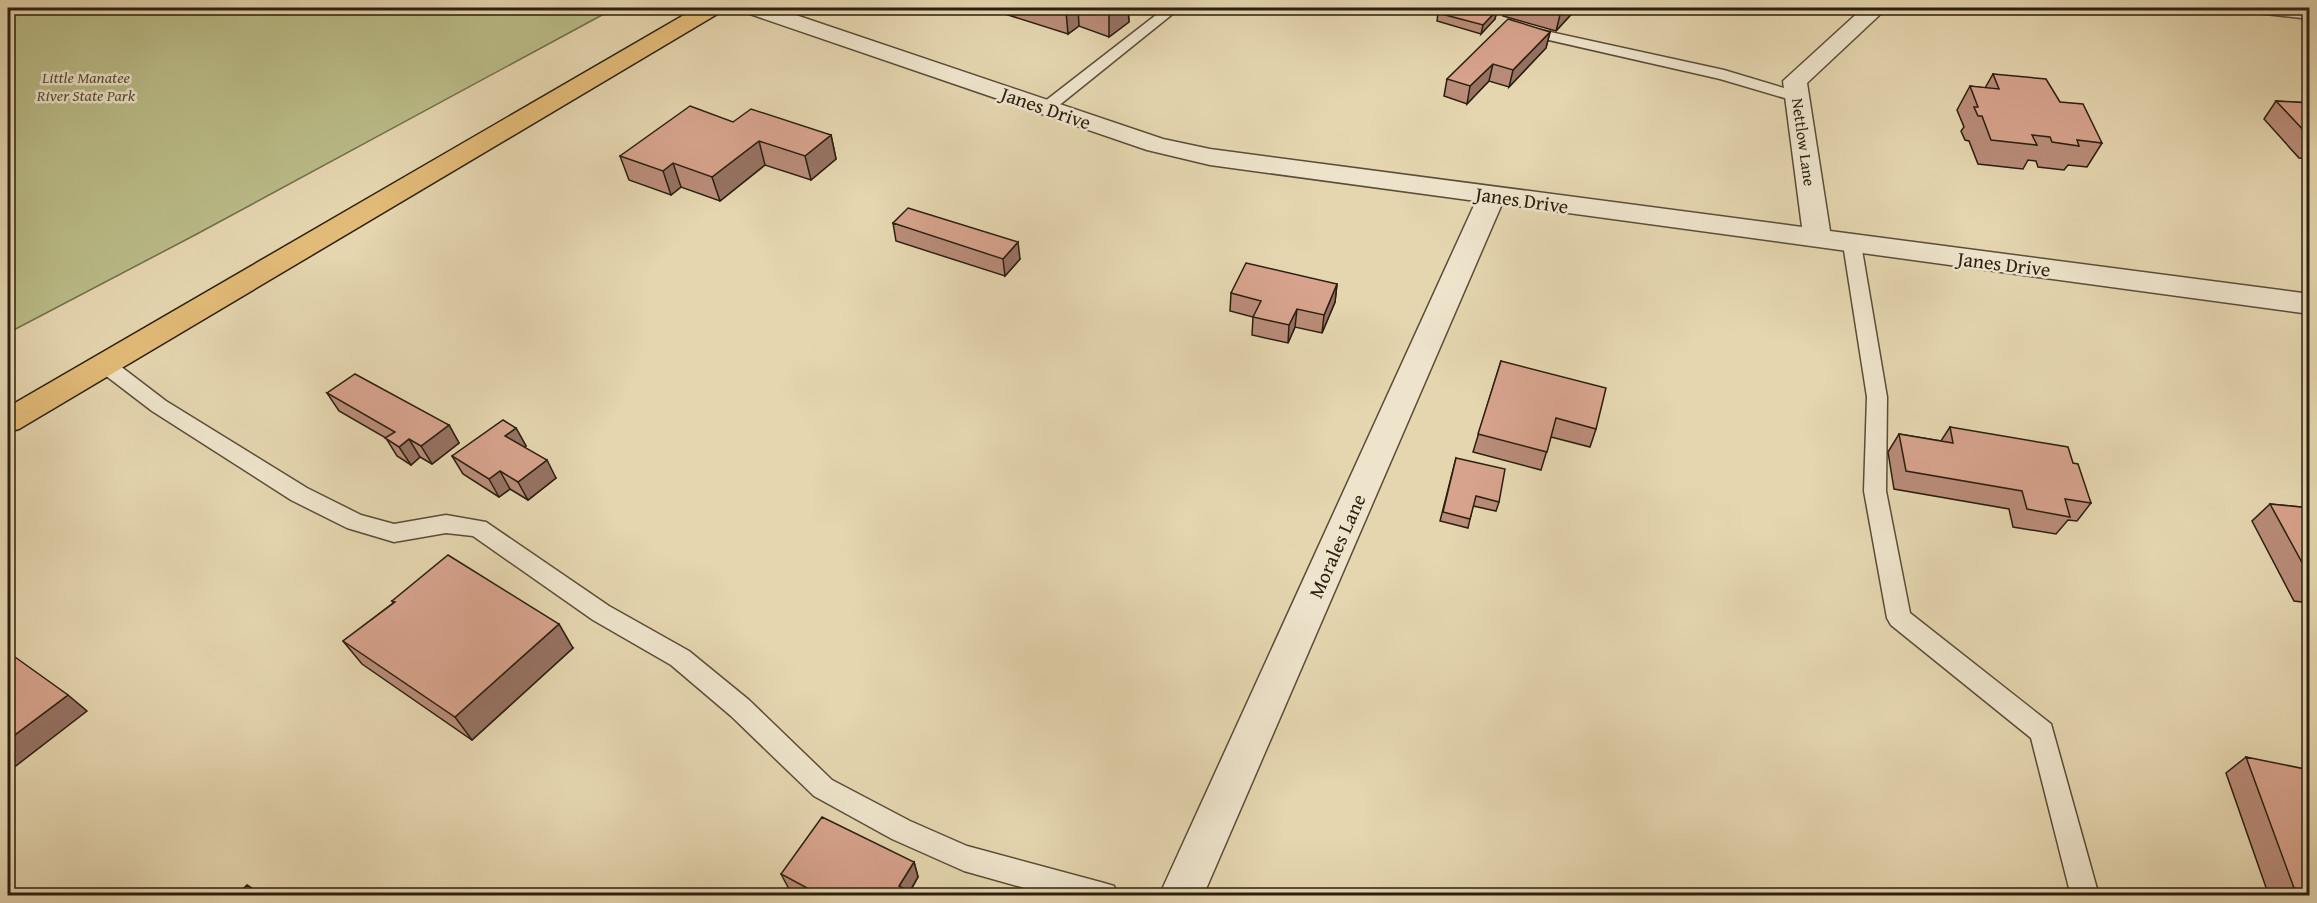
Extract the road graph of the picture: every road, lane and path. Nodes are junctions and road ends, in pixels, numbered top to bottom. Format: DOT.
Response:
graph roads {
  1 [pos="711,8"];
  2 [pos="755,8"];
  3 [pos="1173,8"];
  4 [pos="1876,8"];
  5 [pos="2264,8"];
  6 [pos="2310,12"];
  7 [pos="1517,29"];
  8 [pos="1798,97"];
  9 [pos="1046,108"];
  10 [pos="1492,196"];
  11 [pos="1818,239"];
  12 [pos="1852,244"];
  13 [pos="2310,304"];
  14 [pos="104,364"];
  15 [pos="8,421"];
  16 [pos="1104,896"];
  17 [pos="1181,896"];
  18 [pos="2085,896"];
  1 -- 14 [label="main road"];
  2 -- 9 [label="street, Janes Drive"];
  3 -- 9 [label="lane"];
  4 -- 8 [label="street, Nettlow Lane"];
  5 -- 6 [label="street"];
  7 -- 8 [label="lane"];
  8 -- 11 [label="street, Nettlow Lane"];
  9 -- 10 [label="street, Janes Drive"];
  10 -- 11 [label="street, Janes Drive"];
  10 -- 17 [label="street, Morales Lane"];
  11 -- 12 [label="street, Janes Drive"];
  12 -- 13 [label="street, Janes Drive"];
  12 -- 18 [label="lane"];
  14 -- 15 [label="main road"];
  14 -- 16 [label="lane"];
}
